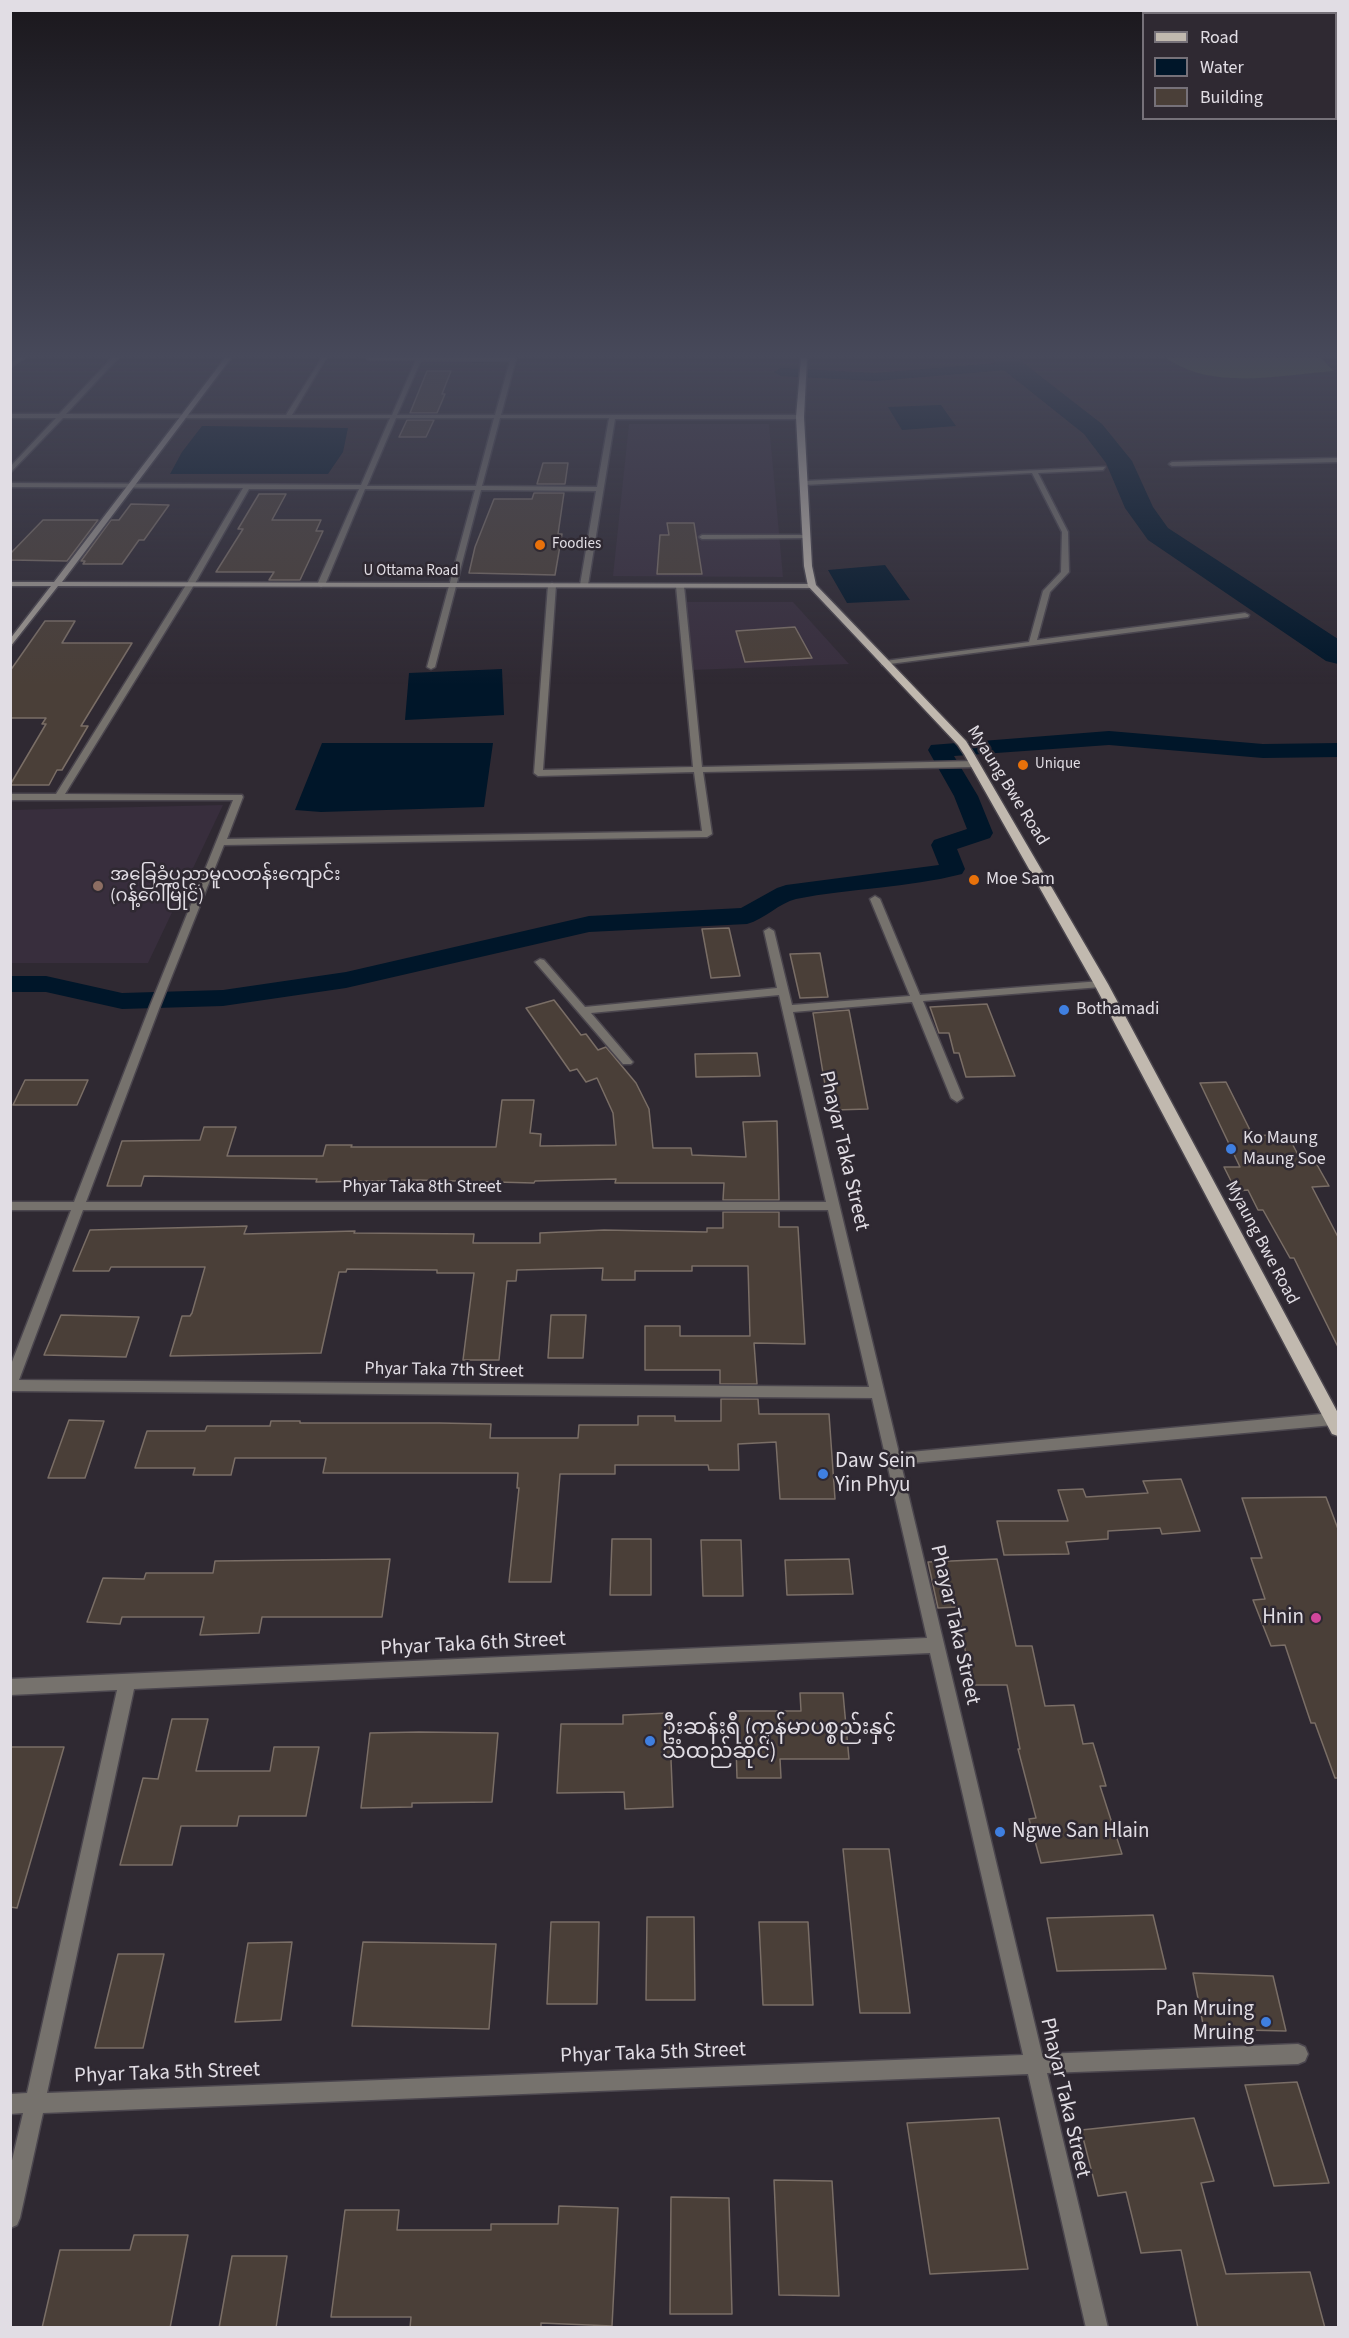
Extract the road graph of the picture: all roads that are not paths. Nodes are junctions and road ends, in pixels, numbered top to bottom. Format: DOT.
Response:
graph roads {
  1 [pos="145,467"];
  2 [pos="372,467"];
  3 [pos="485,467"];
  4 [pos="604,467"];
  5 [pos="803,467"];
  6 [pos="1103,468"];
  7 [pos="1034,472"];
  8 [pos="804,483"];
  9 [pos="10,486"];
  10 [pos="131,486"];
  11 [pos="247,487"];
  12 [pos="363,487"];
  13 [pos="479,488"];
  14 [pos="600,489"];
  15 [pos="702,537"];
  16 [pos="807,537"];
  17 [pos="10,584"];
  18 [pos="56,584"];
  19 [pos="190,585"];
  20 [pos="321,585"];
  21 [pos="453,585"];
  22 [pos="552,585"];
  23 [pos="584,585"];
  24 [pos="680,586"];
  25 [pos="812,586"];
  26 [pos="1245,615"];
  27 [pos="1032,643"];
  28 [pos="10,645"];
  29 [pos="885,663"];
  30 [pos="431,667"];
  31 [pos="969,754"];
  32 [pos="698,770"];
  33 [pos="10,797"];
  34 [pos="59,797"];
  35 [pos="221,842"];
  36 [pos="875,899"];
  37 [pos="770,931"];
  38 [pos="540,962"];
  39 [pos="1101,984"];
  40 [pos="783,991"];
  41 [pos="916,999"];
  42 [pos="788,1009"];
  43 [pos="582,1011"];
  44 [pos="627,1062"];
  45 [pos="957,1098"];
  46 [pos="10,1206"];
  47 [pos="79,1206"];
  48 [pos="834,1206"];
  49 [pos="11,1386"];
  50 [pos="878,1393"];
  51 [pos="1336,1424"];
  52 [pos="893,1459"];
  53 [pos="937,1645"];
  54 [pos="127,1682"];
  55 [pos="10,1688"];
  56 [pos="1298,2054"];
  57 [pos="1035,2062"];
  58 [pos="36,2103"];
  59 [pos="10,2104"];
  60 [pos="10,2218"];
  61 [pos="1097,2328"];
  1 -- 10 [label="street"];
  2 -- 12 [label="street"];
  3 -- 13 [label="street"];
  4 -- 14 [label="street"];
  5 -- 8 [label="main road"];
  6 -- 7 [label="street"];
  7 -- 8 [label="street"];
  7 -- 27 [label="street"];
  8 -- 16 [label="main road"];
  9 -- 10 [label="street"];
  10 -- 11 [label="street"];
  10 -- 18 [label="street"];
  11 -- 12 [label="street"];
  11 -- 19 [label="street"];
  12 -- 13 [label="street"];
  12 -- 20 [label="street"];
  13 -- 14 [label="street"];
  13 -- 21 [label="street"];
  14 -- 23 [label="street"];
  15 -- 16 [label="street"];
  16 -- 25 [label="main road"];
  17 -- 18 [label="street, U Ottama Road"];
  18 -- 19 [label="street, U Ottama Road"];
  18 -- 28 [label="street"];
  19 -- 20 [label="street, U Ottama Road"];
  19 -- 34 [label="street"];
  20 -- 21 [label="street, U Ottama Road"];
  21 -- 22 [label="street, U Ottama Road"];
  21 -- 30 [label="street"];
  22 -- 23 [label="street, U Ottama Road"];
  22 -- 32 [label="street"];
  23 -- 24 [label="street, U Ottama Road"];
  24 -- 25 [label="street, U Ottama Road"];
  24 -- 32 [label="street"];
  25 -- 29 [label="main road, Myaung Bwe Road"];
  26 -- 27 [label="street"];
  27 -- 29 [label="street"];
  29 -- 31 [label="main road, Myaung Bwe Road"];
  31 -- 32 [label="street"];
  31 -- 39 [label="main road, Myaung Bwe Road"];
  32 -- 35 [label="street"];
  33 -- 34 [label="street"];
  34 -- 35 [label="street"];
  35 -- 47 [label="street"];
  36 -- 41 [label="street"];
  37 -- 40 [label="street, Phayar Taka Street"];
  38 -- 43 [label="street"];
  39 -- 41 [label="street"];
  39 -- 51 [label="main road, Myaung Bwe Road"];
  40 -- 42 [label="street, Phayar Taka Street"];
  40 -- 43 [label="street"];
  41 -- 42 [label="street"];
  41 -- 45 [label="street"];
  42 -- 48 [label="street, Phayar Taka Street"];
  43 -- 44 [label="street"];
  46 -- 47 [label="street, Phyar Taka 8th Street"];
  47 -- 48 [label="street, Phyar Taka 8th Street"];
  47 -- 49 [label="street"];
  48 -- 50 [label="street, Phayar Taka Street"];
  49 -- 50 [label="street, Phyar Taka 7th Street"];
  50 -- 52 [label="street, Phayar Taka Street"];
  51 -- 52 [label="street"];
  52 -- 53 [label="street, Phayar Taka Street"];
  53 -- 54 [label="street, Phyar Taka 6th Street"];
  53 -- 57 [label="street, Phayar Taka Street"];
  54 -- 55 [label="street, Phyar Taka 6th Street"];
  54 -- 58 [label="street"];
  56 -- 57 [label="street, Phyar Taka 5th Street"];
  57 -- 58 [label="street, Phyar Taka 5th Street"];
  57 -- 61 [label="street, Phayar Taka Street"];
  58 -- 59 [label="street, Phyar Taka 5th Street"];
  58 -- 60 [label="street"];
}
